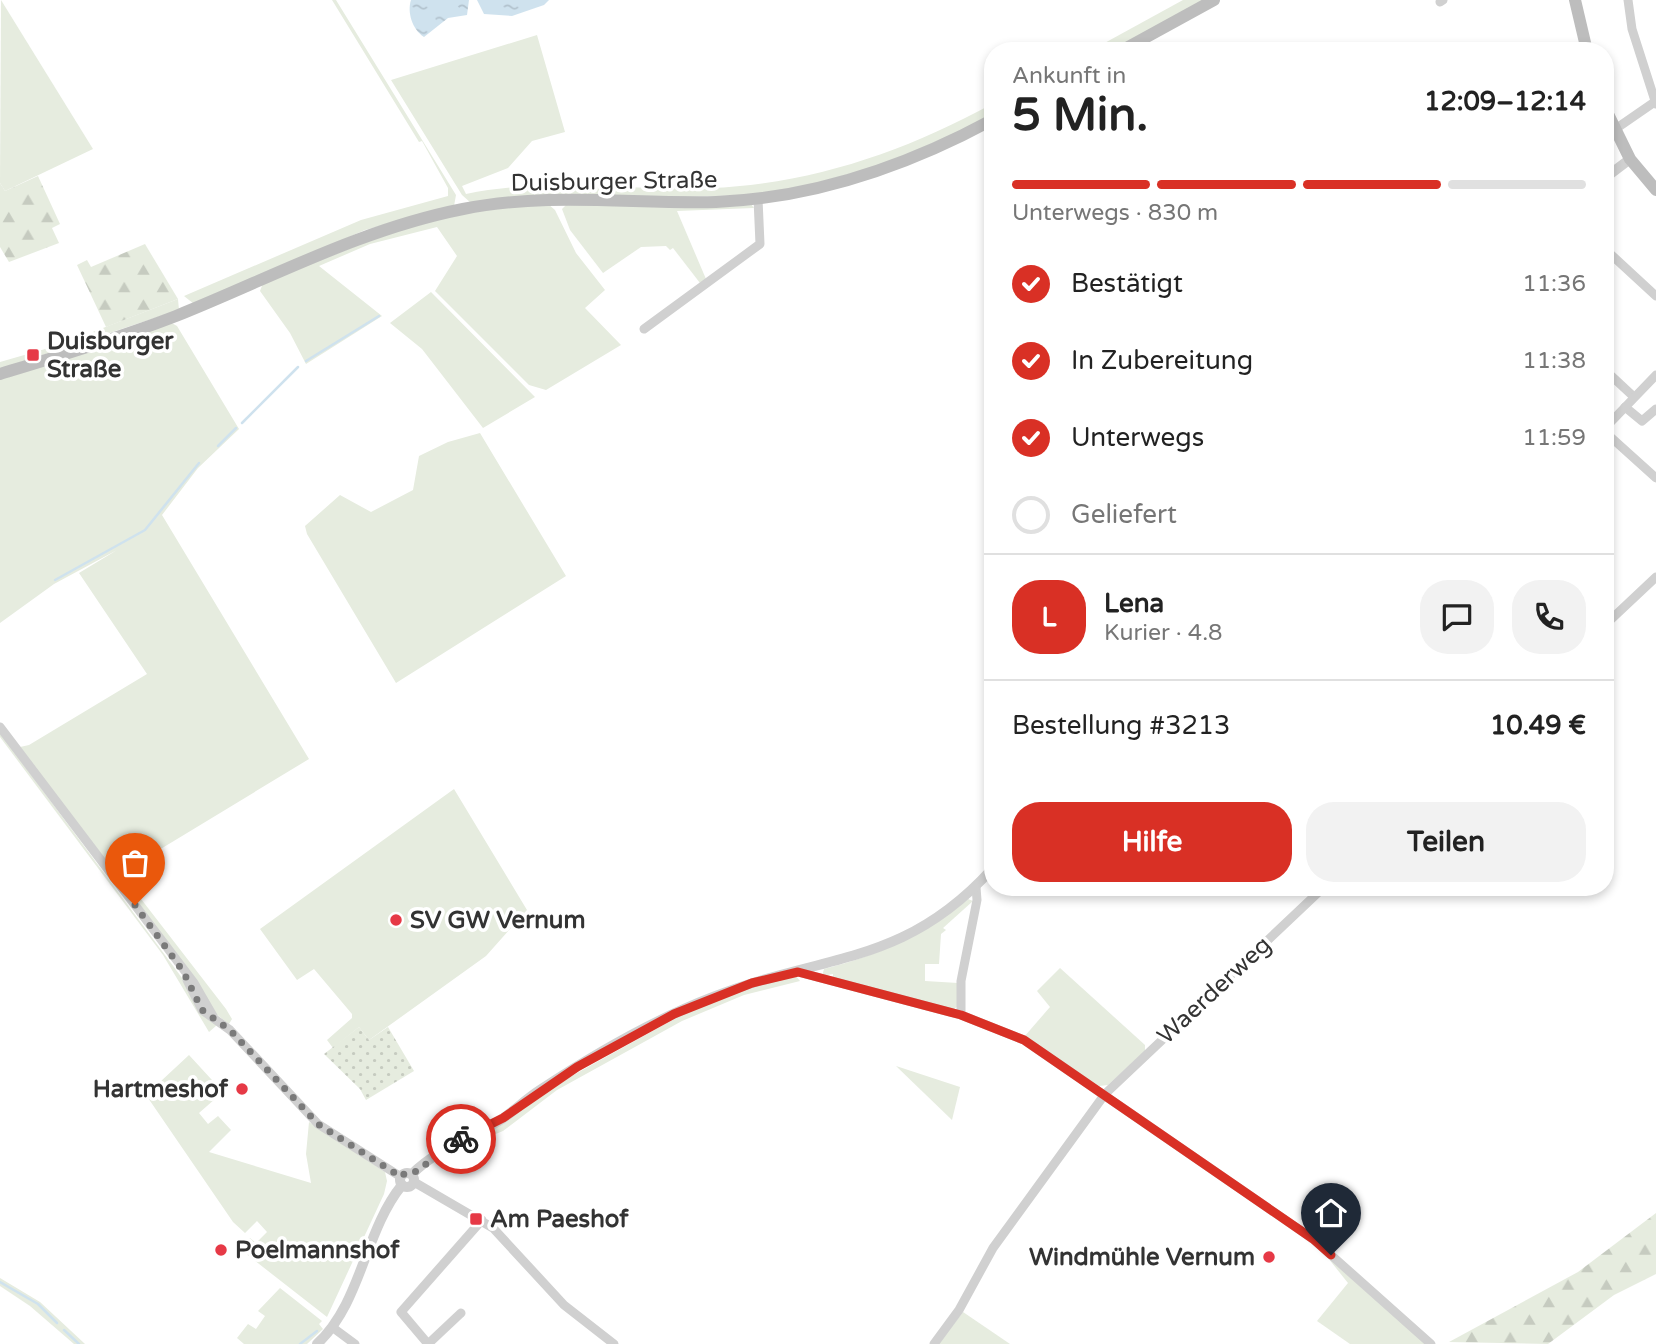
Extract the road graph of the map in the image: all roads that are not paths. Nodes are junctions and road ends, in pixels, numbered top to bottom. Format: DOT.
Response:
graph roads {
  1 [pos="1214,0"];
  2 [pos="1575,0"];
  3 [pos="1628,0"];
  4 [pos="1137,42"];
  5 [pos="1585,42"];
  6 [pos="1656,102"];
  7 [pos="984,124"];
  8 [pos="1614,130"];
  9 [pos="1630,159"];
  10 [pos="1614,171"];
  11 [pos="1656,190"];
  12 [pos="758,199"];
  13 [pos="1614,257"];
  14 [pos="1656,296"];
  15 [pos="644,328"];
  16 [pos="0,374"];
  17 [pos="1656,375"];
  18 [pos="1614,378"];
  19 [pos="1634,397"];
  20 [pos="1625,407"];
  21 [pos="1656,409"];
  22 [pos="1614,420"];
  23 [pos="1614,438"];
  24 [pos="1656,478"];
  25 [pos="1656,578"];
  26 [pos="1614,617"];
  27 [pos="0,727"];
  28 [pos="984,878"];
  29 [pos="976,887"];
  30 [pos="1314,896"];
  31 [pos="798,972"];
  32 [pos="961,1015"];
  33 [pos="1105,1094"];
  34 [pos="407,1180"];
  35 [pos="482,1220"];
  36 [pos="461,1313"];
  37 [pos="332,1327"];
  38 [pos="317,1344"];
  39 [pos="355,1344"];
  40 [pos="428,1344"];
  41 [pos="614,1344"];
  42 [pos="934,1344"];
  43 [pos="1431,1344"];
  1 -- 4 [label="main road"];
  2 -- 5 [label="main road"];
  3 -- 6 [label="street"];
  6 -- 8 [label="street"];
  7 -- 12 [label="main road, Duisburger Straße"];
  8 -- 9 [label="main road"];
  9 -- 10 [label="street"];
  9 -- 11 [label="main road"];
  12 -- 15 [label="street"];
  12 -- 16 [label="main road, Duisburger Straße"];
  13 -- 14 [label="street"];
  17 -- 19 [label="street"];
  18 -- 19 [label="street"];
  19 -- 20 [label="street"];
  20 -- 21 [label="street"];
  20 -- 22 [label="street"];
  23 -- 24 [label="street"];
  25 -- 26 [label="street"];
  27 -- 34 [label="street"];
  28 -- 29 [label="street"];
  29 -- 31 [label="street"];
  29 -- 32 [label="street"];
  30 -- 33 [label="street, Waerderweg"];
  31 -- 32 [label="street"];
  31 -- 34 [label="street"];
  32 -- 33 [label="street"];
  33 -- 42 [label="street, Waerderweg"];
  33 -- 43 [label="street"];
  34 -- 35 [label="street"];
  34 -- 37 [label="street"];
  35 -- 40 [label="street"];
  35 -- 41 [label="street"];
  36 -- 40 [label="street"];
  37 -- 38 [label="street"];
  37 -- 39 [label="street"];
}
